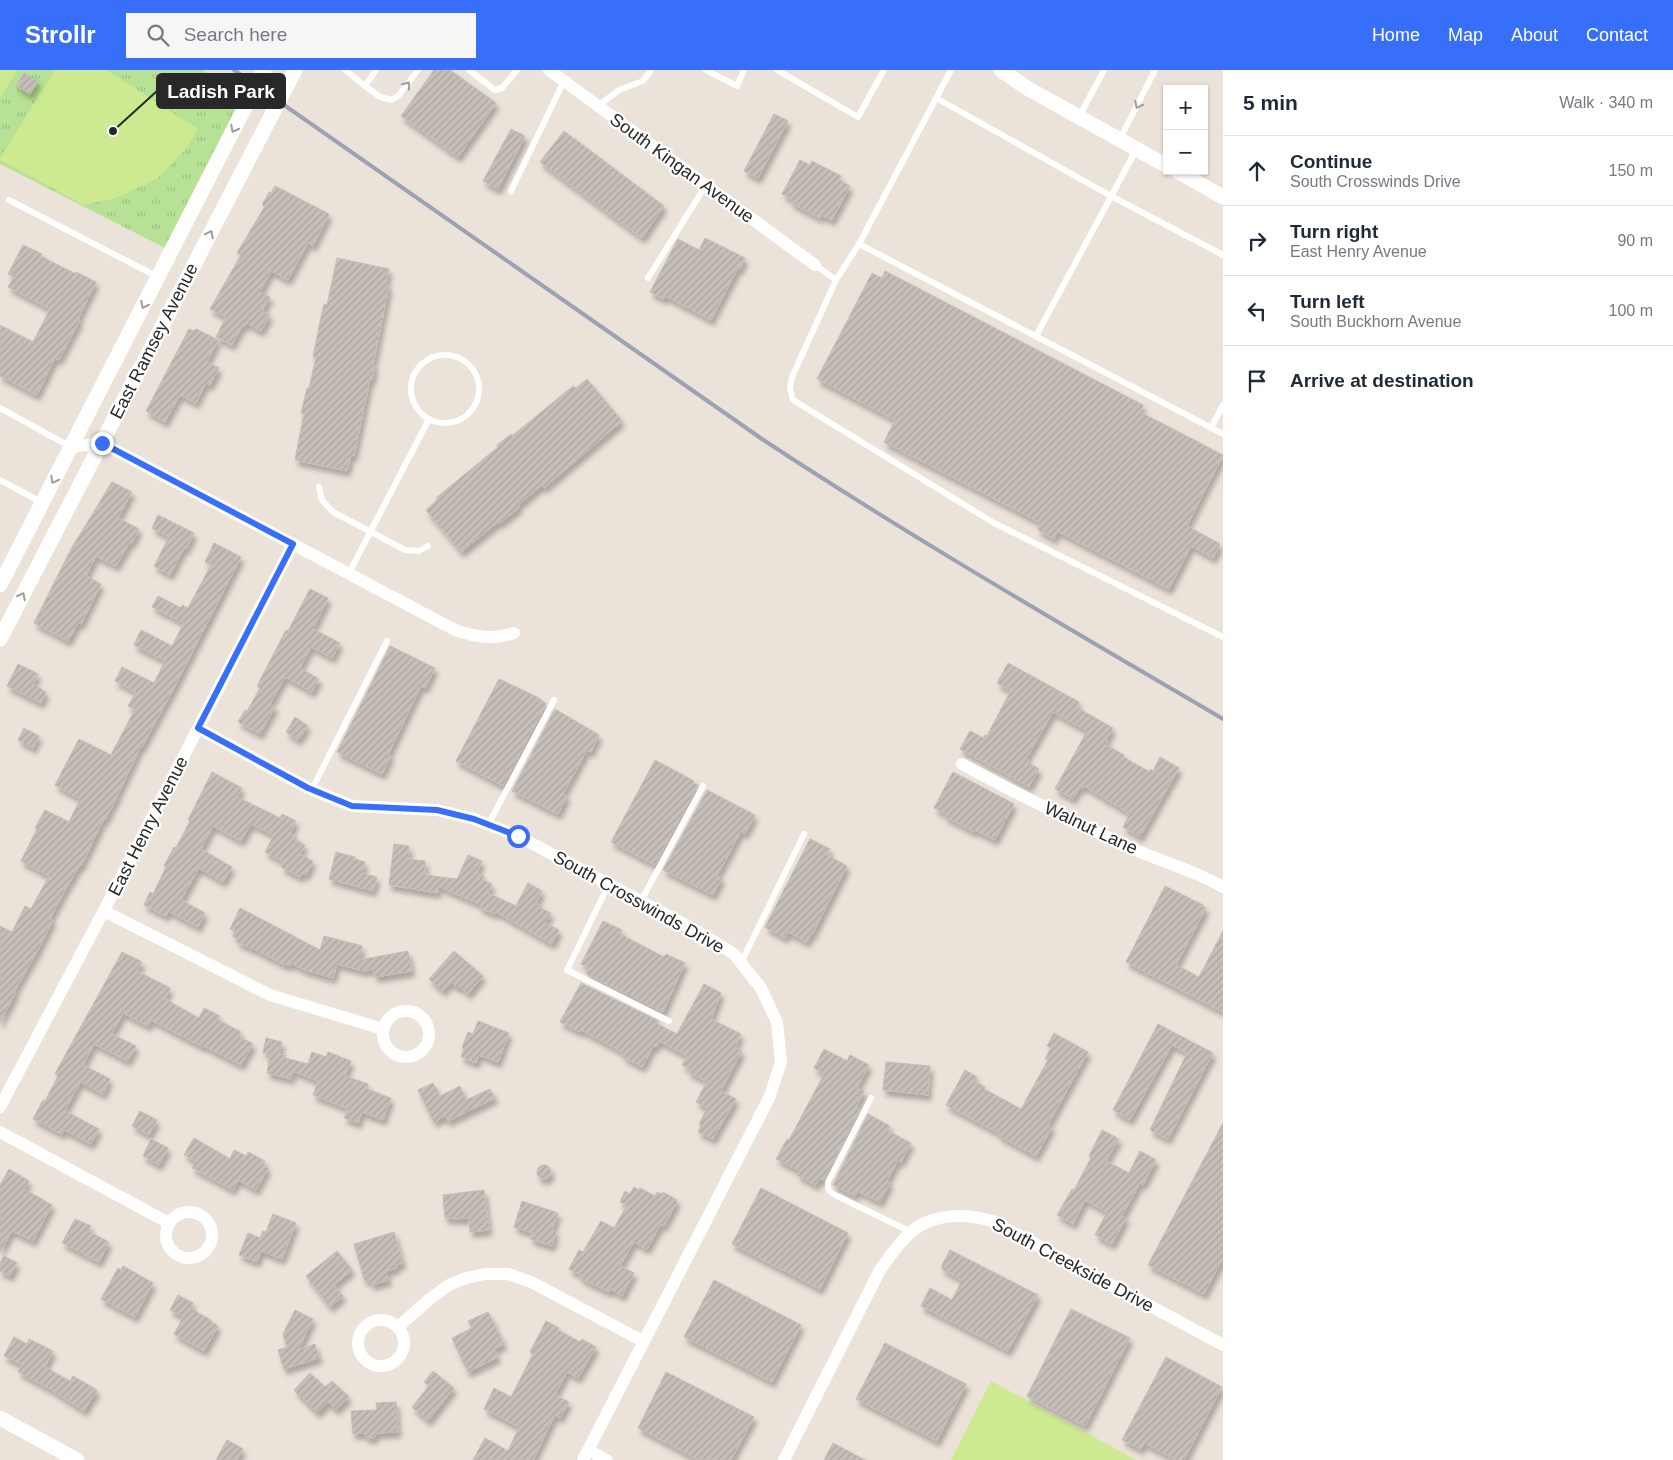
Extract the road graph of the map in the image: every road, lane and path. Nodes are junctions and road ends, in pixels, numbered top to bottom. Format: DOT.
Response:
graph roads {
  1 [pos="264,70"];
  2 [pos="295,70"];
  3 [pos="346,70"];
  4 [pos="376,70"];
  5 [pos="418,70"];
  6 [pos="469,70"];
  7 [pos="517,70"];
  8 [pos="549,70"];
  9 [pos="651,70"];
  10 [pos="706,70"];
  11 [pos="744,70"];
  12 [pos="777,70"];
  13 [pos="884,70"];
  14 [pos="951,70"];
  15 [pos="1002,70"];
  16 [pos="1104,70"];
  17 [pos="1155,70"];
  18 [pos="564,81"];
  19 [pos="365,86"];
  20 [pos="936,98"];
  21 [pos="598,106"];
  22 [pos="1079,117"];
  23 [pos="1120,140"];
  24 [pos="1137,149"];
  25 [pos="1163,164"];
  26 [pos="1184,175"];
  27 [pos="706,185"];
  28 [pos="510,190"];
  29 [pos="1111,196"];
  30 [pos="1223,197"];
  31 [pos="9,200"];
  32 [pos="859,244"];
  33 [pos="1223,255"];
  34 [pos="815,265"];
  35 [pos="158,277"];
  36 [pos="648,278"];
  37 [pos="836,280"];
  38 [pos="1036,336"];
  39 [pos="1223,405"];
  40 [pos="0,408"];
  41 [pos="429,419"];
  42 [pos="1211,428"];
  43 [pos="1223,434"];
  44 [pos="102,443"];
  45 [pos="71,447"];
  46 [pos="0,480"];
  47 [pos="319,487"];
  48 [pos="42,502"];
  49 [pos="371,531"];
  50 [pos="293,544"];
  51 [pos="428,546"];
  52 [pos="349,574"];
  53 [pos="0,585"];
  54 [pos="514,634"];
  55 [pos="1223,636"];
  56 [pos="0,639"];
  57 [pos="387,641"];
  58 [pos="554,700"];
  59 [pos="198,728"];
  60 [pos="962,764"];
  61 [pos="703,786"];
  62 [pos="312,789"];
  63 [pos="488,825"];
  64 [pos="804,834"];
  65 [pos="609,884"];
  66 [pos="1223,887"];
  67 [pos="641,901"];
  68 [pos="104,911"];
  69 [pos="742,961"];
  70 [pos="669,1021"];
  71 [pos="383,1029"];
  72 [pos="871,1098"];
  73 [pos="0,1107"];
  74 [pos="0,1132"];
  75 [pos="169,1223"];
  76 [pos="911,1232"];
  77 [pos="398,1327"];
  78 [pos="643,1341"];
  79 [pos="1223,1345"];
  80 [pos="0,1418"];
  81 [pos="586,1455"];
  82 [pos="77,1460"];
  83 [pos="607,1460"];
  84 [pos="784,1460"];
  1 -- 35 [label="street, East Ramsey Avenue, one-way"];
  44 -- 2 [label="street, East Ramsey Avenue, one-way"];
  3 -- 19 [label="lane"];
  4 -- 19 [label="lane"];
  19 -- 5 [label="lane, one-way"];
  6 -- 7 [label="lane"];
  8 -- 18 [label="street, South Kingan Avenue"];
  9 -- 21 [label="lane"];
  10 -- 11 [label="lane"];
  12 -- 13 [label="lane"];
  14 -- 20 [label="lane"];
  15 -- 22 [label="street"];
  16 -- 22 [label="lane"];
  17 -- 23 [label="lane, one-way"];
  18 -- 21 [label="street, South Kingan Avenue"];
  18 -- 28 [label="lane"];
  20 -- 29 [label="lane"];
  20 -- 32 [label="lane"];
  21 -- 27 [label="street, South Kingan Avenue"];
  22 -- 23 [label="street"];
  23 -- 24 [label="street"];
  24 -- 25 [label="street"];
  24 -- 29 [label="lane"];
  26 -- 30 [label="street"];
  27 -- 34 [label="street, South Kingan Avenue"];
  27 -- 36 [label="lane"];
  29 -- 33 [label="lane"];
  29 -- 38 [label="lane"];
  31 -- 35 [label="lane"];
  32 -- 37 [label="lane"];
  32 -- 38 [label="lane"];
  34 -- 37 [label="lane"];
  35 -- 45 [label="street, East Ramsey Avenue, one-way"];
  37 -- 55 [label="lane"];
  38 -- 42 [label="lane"];
  39 -- 42 [label="lane"];
  40 -- 45 [label="lane"];
  41 -- 41 [label="lane"];
  41 -- 49 [label="lane"];
  42 -- 43 [label="lane"];
  44 -- 45 [label="street"];
  44 -- 50 [label="street"];
  56 -- 44 [label="street, East Ramsey Avenue, one-way"];
  45 -- 48 [label="street, East Ramsey Avenue, one-way"];
  46 -- 48 [label="lane"];
  47 -- 49 [label="lane"];
  48 -- 53 [label="street, East Ramsey Avenue"];
  49 -- 51 [label="lane"];
  49 -- 52 [label="lane"];
  50 -- 52 [label="street"];
  50 -- 59 [label="street, East Henry Avenue"];
  52 -- 54 [label="street"];
  57 -- 62 [label="lane"];
  58 -- 63 [label="lane"];
  59 -- 62 [label="street, South Crosswinds Drive"];
  59 -- 68 [label="street, East Henry Avenue"];
  60 -- 66 [label="street, Walnut Lane"];
  61 -- 67 [label="lane"];
  62 -- 63 [label="street, South Crosswinds Drive"];
  63 -- 65 [label="street, South Crosswinds Drive"];
  64 -- 69 [label="lane"];
  65 -- 67 [label="street, South Crosswinds Drive"];
  65 -- 70 [label="lane"];
  67 -- 69 [label="street, South Crosswinds Drive"];
  68 -- 71 [label="street"];
  68 -- 73 [label="street, East Henry Avenue"];
  69 -- 78 [label="street, South Crosswinds Drive"];
  72 -- 76 [label="lane"];
  74 -- 75 [label="street"];
  76 -- 79 [label="street, South Creekside Drive"];
  76 -- 84 [label="street, South Creekside Drive"];
  77 -- 78 [label="street"];
  78 -- 81 [label="street, South Crosswinds Drive"];
  80 -- 82 [label="street"];
  81 -- 83 [label="street"];
}
